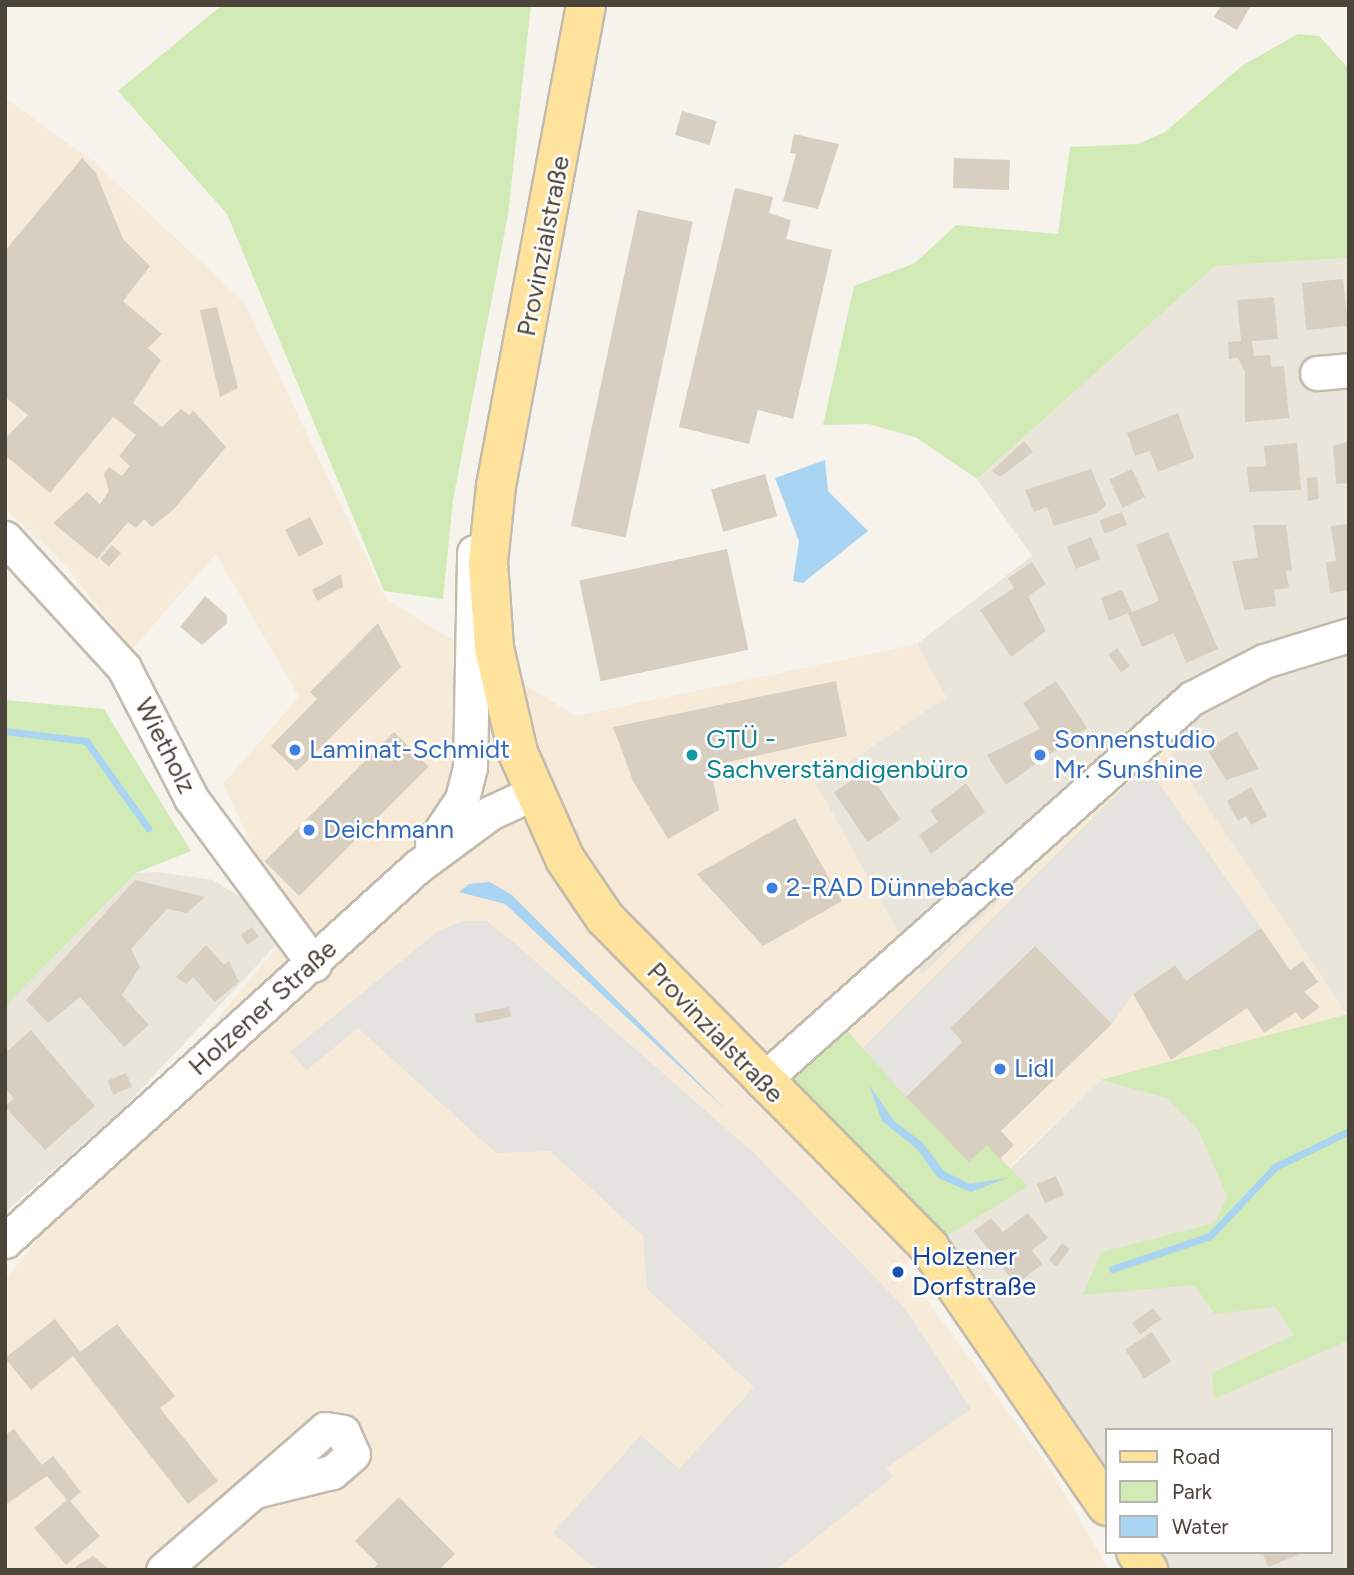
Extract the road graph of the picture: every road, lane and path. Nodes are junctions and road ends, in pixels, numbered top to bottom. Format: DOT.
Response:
graph roads {
  1 [pos="586,5"];
  2 [pos="496,486"];
  3 [pos="5,538"];
  4 [pos="1349,635"];
  5 [pos="533,793"];
  6 [pos="417,867"];
  7 [pos="314,964"];
  8 [pos="762,1081"];
  9 [pos="5,1241"];
  10 [pos="259,1490"];
  11 [pos="1106,1505"];
  12 [pos="1137,1554"];
  13 [pos="163,1570"];
  14 [pos="1147,1570"];
  1 -- 2 [label="main road, Provinzialstraße"];
  2 -- 5 [label="main road, Provinzialstraße"];
  2 -- 6 [label="street, Provinzialstraße"];
  3 -- 7 [label="street, Wietholz"];
  4 -- 8 [label="street"];
  5 -- 6 [label="street, Holzener Straße"];
  5 -- 8 [label="main road, Provinzialstraße"];
  6 -- 7 [label="street, Holzener Straße"];
  7 -- 9 [label="street, Holzener Straße"];
  8 -- 11 [label="main road, Provinzialstraße"];
  10 -- 13 [label="street"];
  12 -- 14 [label="main road"];
}
